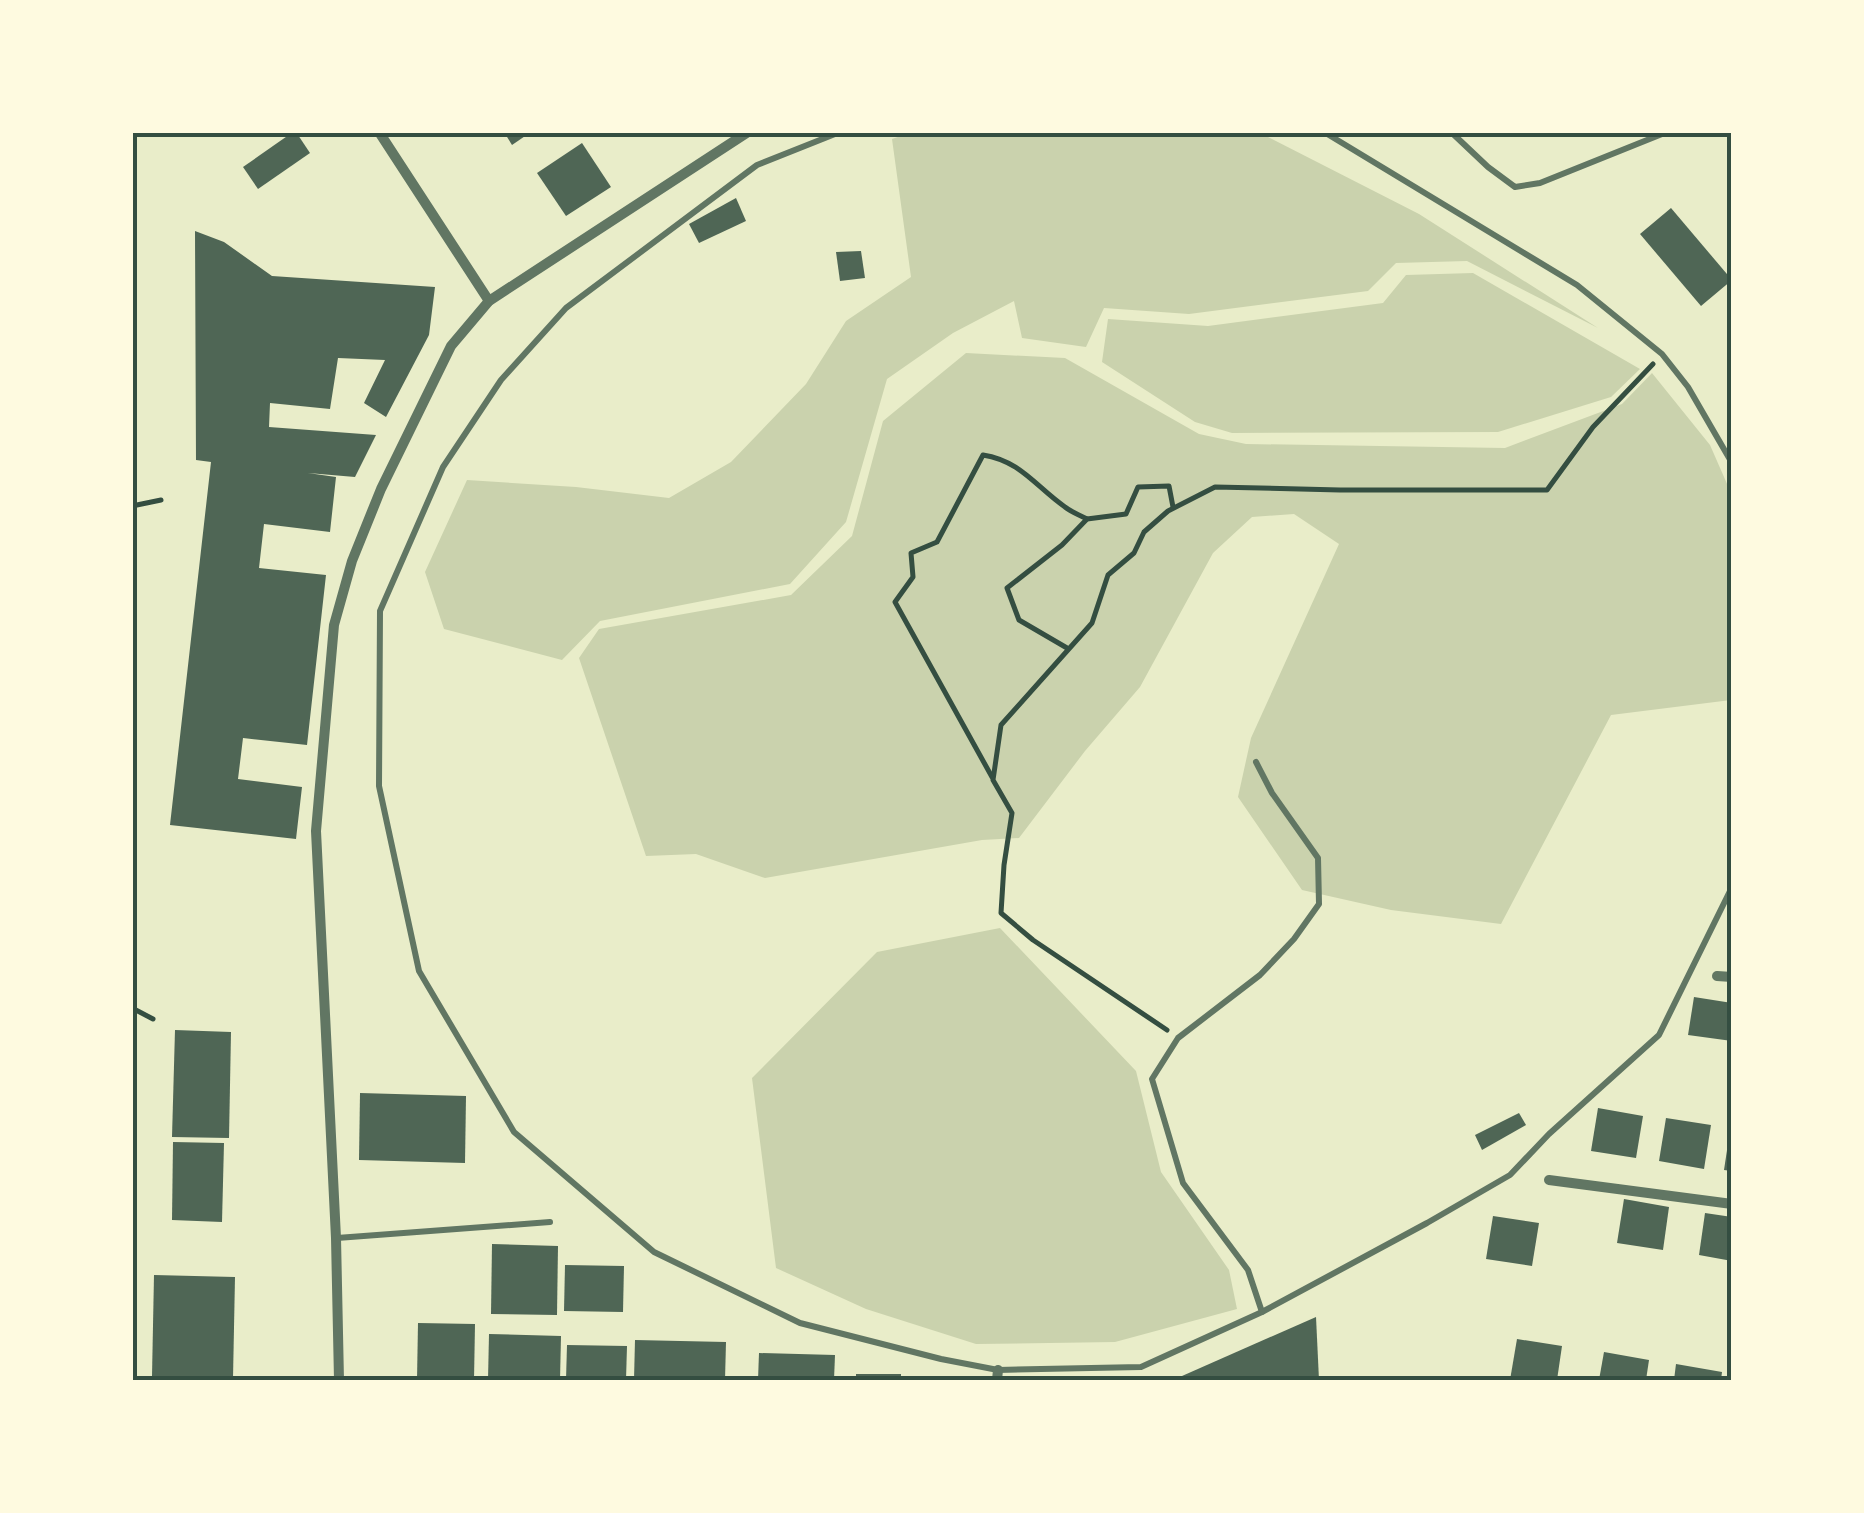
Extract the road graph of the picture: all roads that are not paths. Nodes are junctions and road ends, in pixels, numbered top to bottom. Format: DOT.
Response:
graph roads {
  1 [pos="748,132"];
  2 [pos="840,132"];
  3 [pos="1324,132"];
  4 [pos="1451,132"];
  5 [pos="1667,132"];
  6 [pos="384,134"];
  7 [pos="489,300"];
  8 [pos="1732,463"];
  9 [pos="1256,762"];
  10 [pos="1732,887"];
  11 [pos="1717,976"];
  12 [pos="1732,978"];
  13 [pos="1549,1180"];
  14 [pos="1732,1204"];
  15 [pos="550,1222"];
  16 [pos="336,1238"];
  17 [pos="1262,1312"];
  18 [pos="998,1375"];
  19 [pos="340,1380"];
  1 -- 7 [label="street"];
  2 -- 18 [label="lane"];
  3 -- 8 [label="lane"];
  4 -- 5 [label="lane"];
  6 -- 7 [label="street"];
  7 -- 16 [label="street"];
  9 -- 17 [label="lane"];
  10 -- 17 [label="lane"];
  11 -- 12 [label="street"];
  13 -- 14 [label="street"];
  15 -- 16 [label="lane"];
  16 -- 19 [label="street"];
  17 -- 18 [label="lane"];
}
